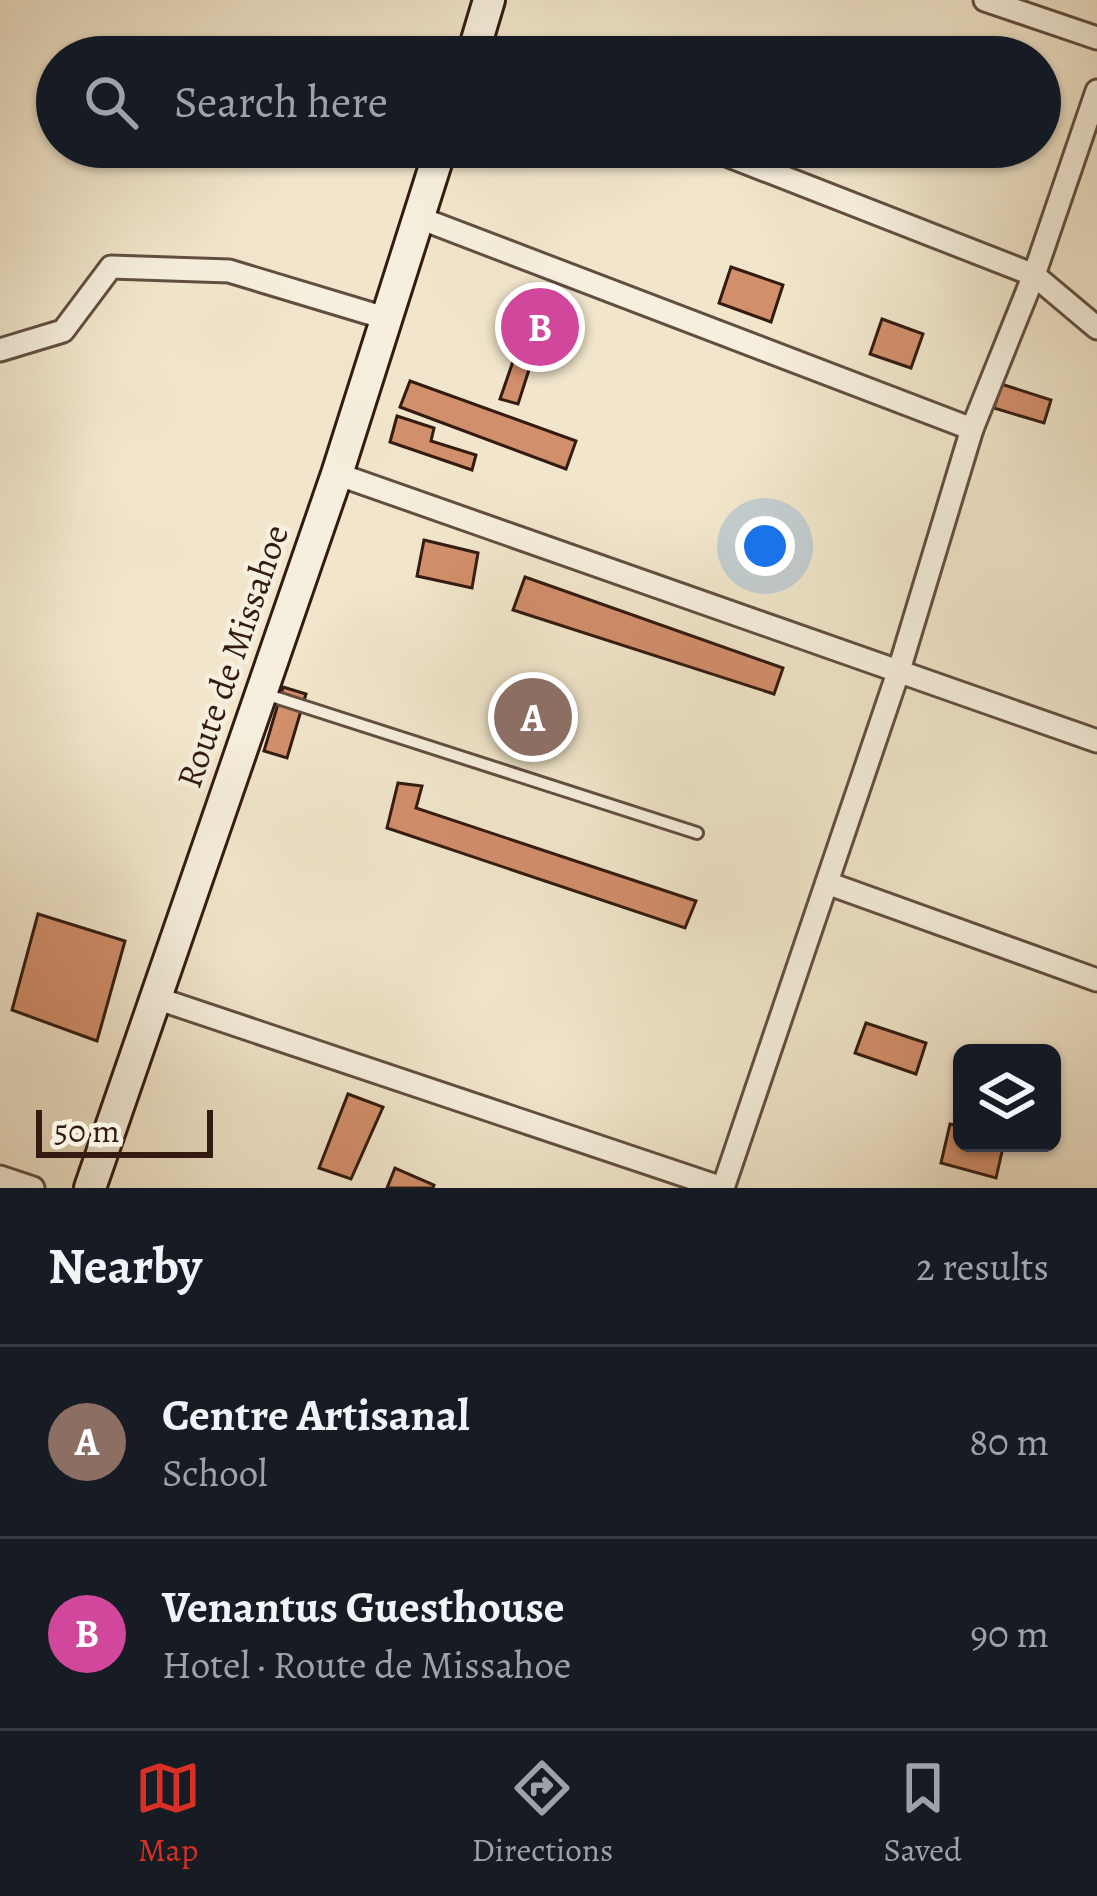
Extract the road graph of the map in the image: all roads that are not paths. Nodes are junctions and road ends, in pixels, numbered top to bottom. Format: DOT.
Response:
graph roads {
  1 [pos="489,0"];
  2 [pos="985,0"];
  3 [pos="479,36"];
  4 [pos="1097,38"];
  5 [pos="1097,91"];
  6 [pos="1086,150"];
  7 [pos="433,168"];
  8 [pos="760,168"];
  9 [pos="417,217"];
  10 [pos="1034,275"];
  11 [pos="385,318"];
  12 [pos="1097,328"];
  13 [pos="0,350"];
  14 [pos="973,429"];
  15 [pos="337,474"];
  16 [pos="899,670"];
  17 [pos="259,692"];
  18 [pos="1097,740"];
  19 [pos="697,833"];
  20 [pos="827,883"];
  21 [pos="1097,980"];
  22 [pos="156,998"];
  23 [pos="0,1177"];
  24 [pos="33,1188"];
  25 [pos="90,1188"];
  26 [pos="722,1188"];
  1 -- 3 [label="main road"];
  2 -- 4 [label="street"];
  5 -- 6 [label="street"];
  6 -- 10 [label="street"];
  7 -- 9 [label="main road, Route de Missahoe"];
  8 -- 10 [label="street"];
  9 -- 11 [label="main road, Route de Missahoe"];
  9 -- 14 [label="street"];
  10 -- 12 [label="street"];
  10 -- 14 [label="street"];
  11 -- 13 [label="street"];
  11 -- 15 [label="main road, Route de Missahoe"];
  14 -- 16 [label="street"];
  15 -- 16 [label="street"];
  15 -- 17 [label="main road, Route de Missahoe"];
  16 -- 18 [label="street"];
  16 -- 20 [label="street"];
  17 -- 19 [label="lane"];
  17 -- 22 [label="main road, Route de Missahoe"];
  20 -- 21 [label="street"];
  20 -- 26 [label="street"];
  22 -- 25 [label="main road, Route de Missahoe"];
  22 -- 26 [label="street"];
  23 -- 24 [label="street"];
}
